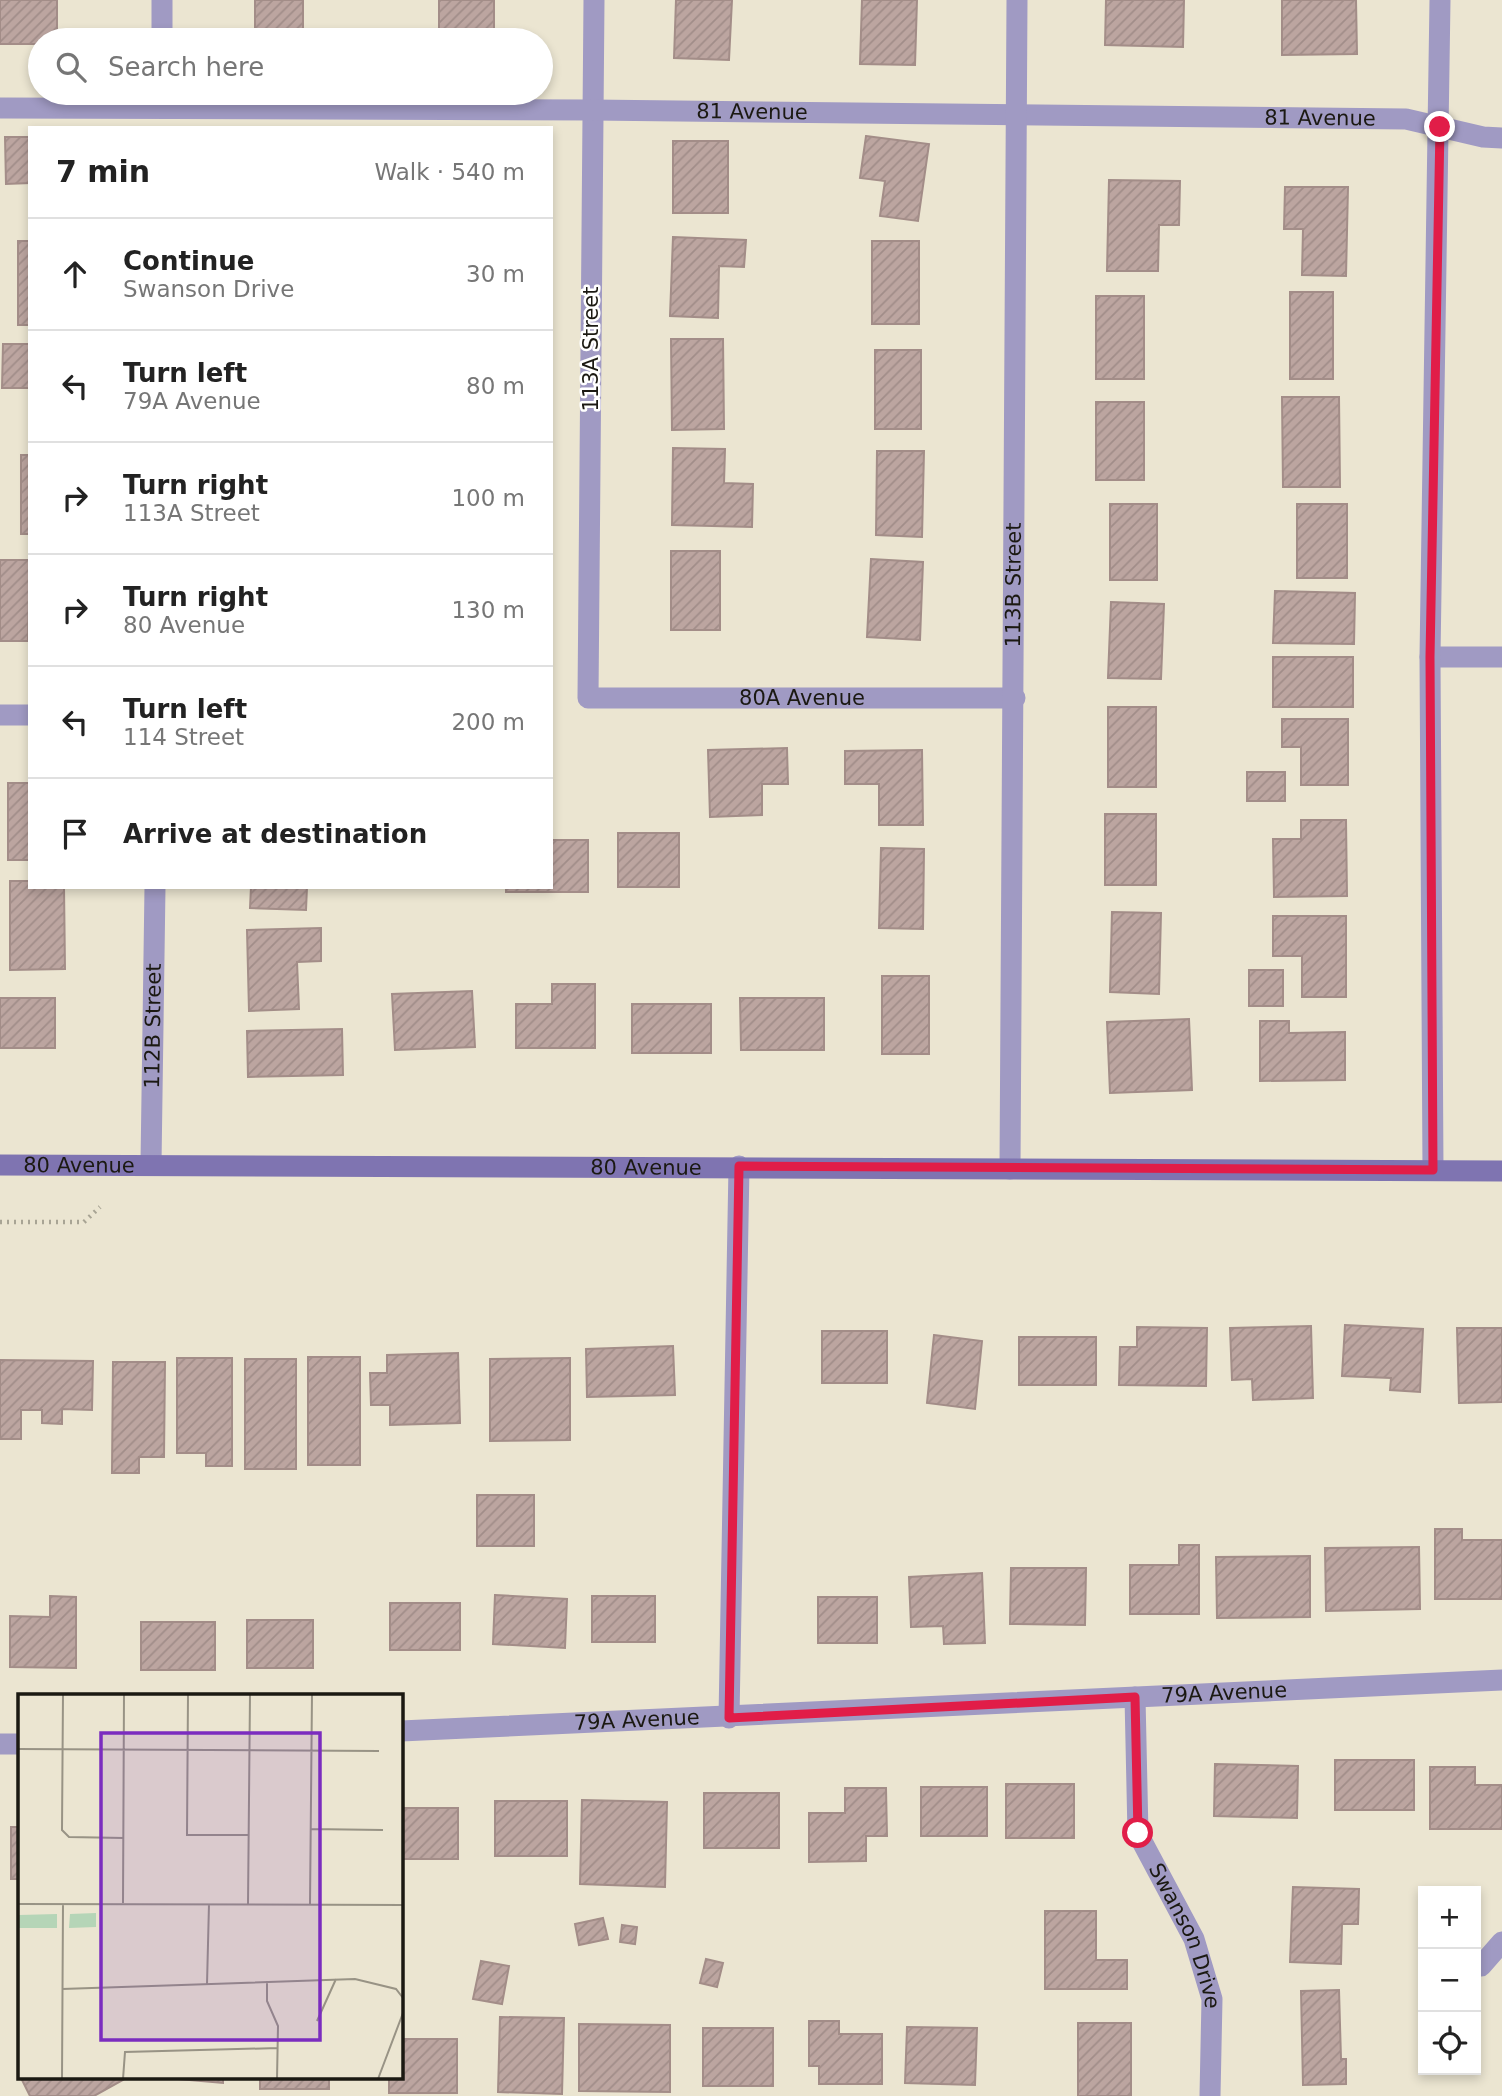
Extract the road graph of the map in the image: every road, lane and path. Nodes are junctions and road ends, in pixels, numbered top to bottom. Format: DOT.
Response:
graph roads {
  1 [pos="162,0"];
  2 [pos="594,0"];
  3 [pos="1017,0"];
  4 [pos="1440,0"];
  5 [pos="162,28"];
  6 [pos="0,108"];
  7 [pos="162,109"];
  8 [pos="592,110"];
  9 [pos="1017,115"];
  10 [pos="1440,127"];
  11 [pos="1502,138"];
  12 [pos="1430,657"];
  13 [pos="1502,657"];
  14 [pos="588,698"];
  15 [pos="1015,698"];
  16 [pos="0,715"];
  17 [pos="28,715"];
  18 [pos="155,889"];
  19 [pos="150,1164"];
  20 [pos="0,1166"];
  21 [pos="739,1166"];
  22 [pos="1010,1169"];
  23 [pos="1433,1170"];
  24 [pos="1502,1171"];
  25 [pos="100,1207"];
  26 [pos="0,1222"];
  27 [pos="1502,1680"];
  28 [pos="1135,1697"];
  29 [pos="729,1718"];
  30 [pos="402,1731"];
  31 [pos="0,1744"];
  32 [pos="18,1744"];
  33 [pos="1502,1942"];
  34 [pos="1481,1966"];
  35 [pos="1210,2096"];
  1 -- 5 [label="street"];
  2 -- 8 [label="street, 113A Street"];
  3 -- 9 [label="street, 113B Street"];
  4 -- 10 [label="street"];
  6 -- 7 [label="street, 81 Avenue"];
  7 -- 8 [label="street, 81 Avenue"];
  8 -- 9 [label="street, 81 Avenue"];
  8 -- 14 [label="street, 113A Street"];
  9 -- 10 [label="street, 81 Avenue"];
  9 -- 15 [label="street, 113B Street"];
  10 -- 11 [label="street, 81 Avenue"];
  10 -- 12 [label="street"];
  12 -- 13 [label="street"];
  12 -- 23 [label="street"];
  14 -- 15 [label="street, 80A Avenue"];
  15 -- 22 [label="street, 113B Street"];
  16 -- 17 [label="street"];
  18 -- 19 [label="street, 112B Street"];
  19 -- 20 [label="street, 80 Avenue"];
  19 -- 21 [label="street, 80 Avenue"];
  21 -- 22 [label="street, 80 Avenue"];
  21 -- 29 [label="street"];
  22 -- 23 [label="street, 80 Avenue"];
  23 -- 24 [label="street, 80 Avenue"];
  25 -- 26 [label="path"];
  27 -- 28 [label="street, 79A Avenue"];
  28 -- 29 [label="street, 79A Avenue"];
  28 -- 35 [label="street, Swanson Drive"];
  29 -- 30 [label="street, 79A Avenue"];
  31 -- 32 [label="street"];
  33 -- 34 [label="street"];
}
